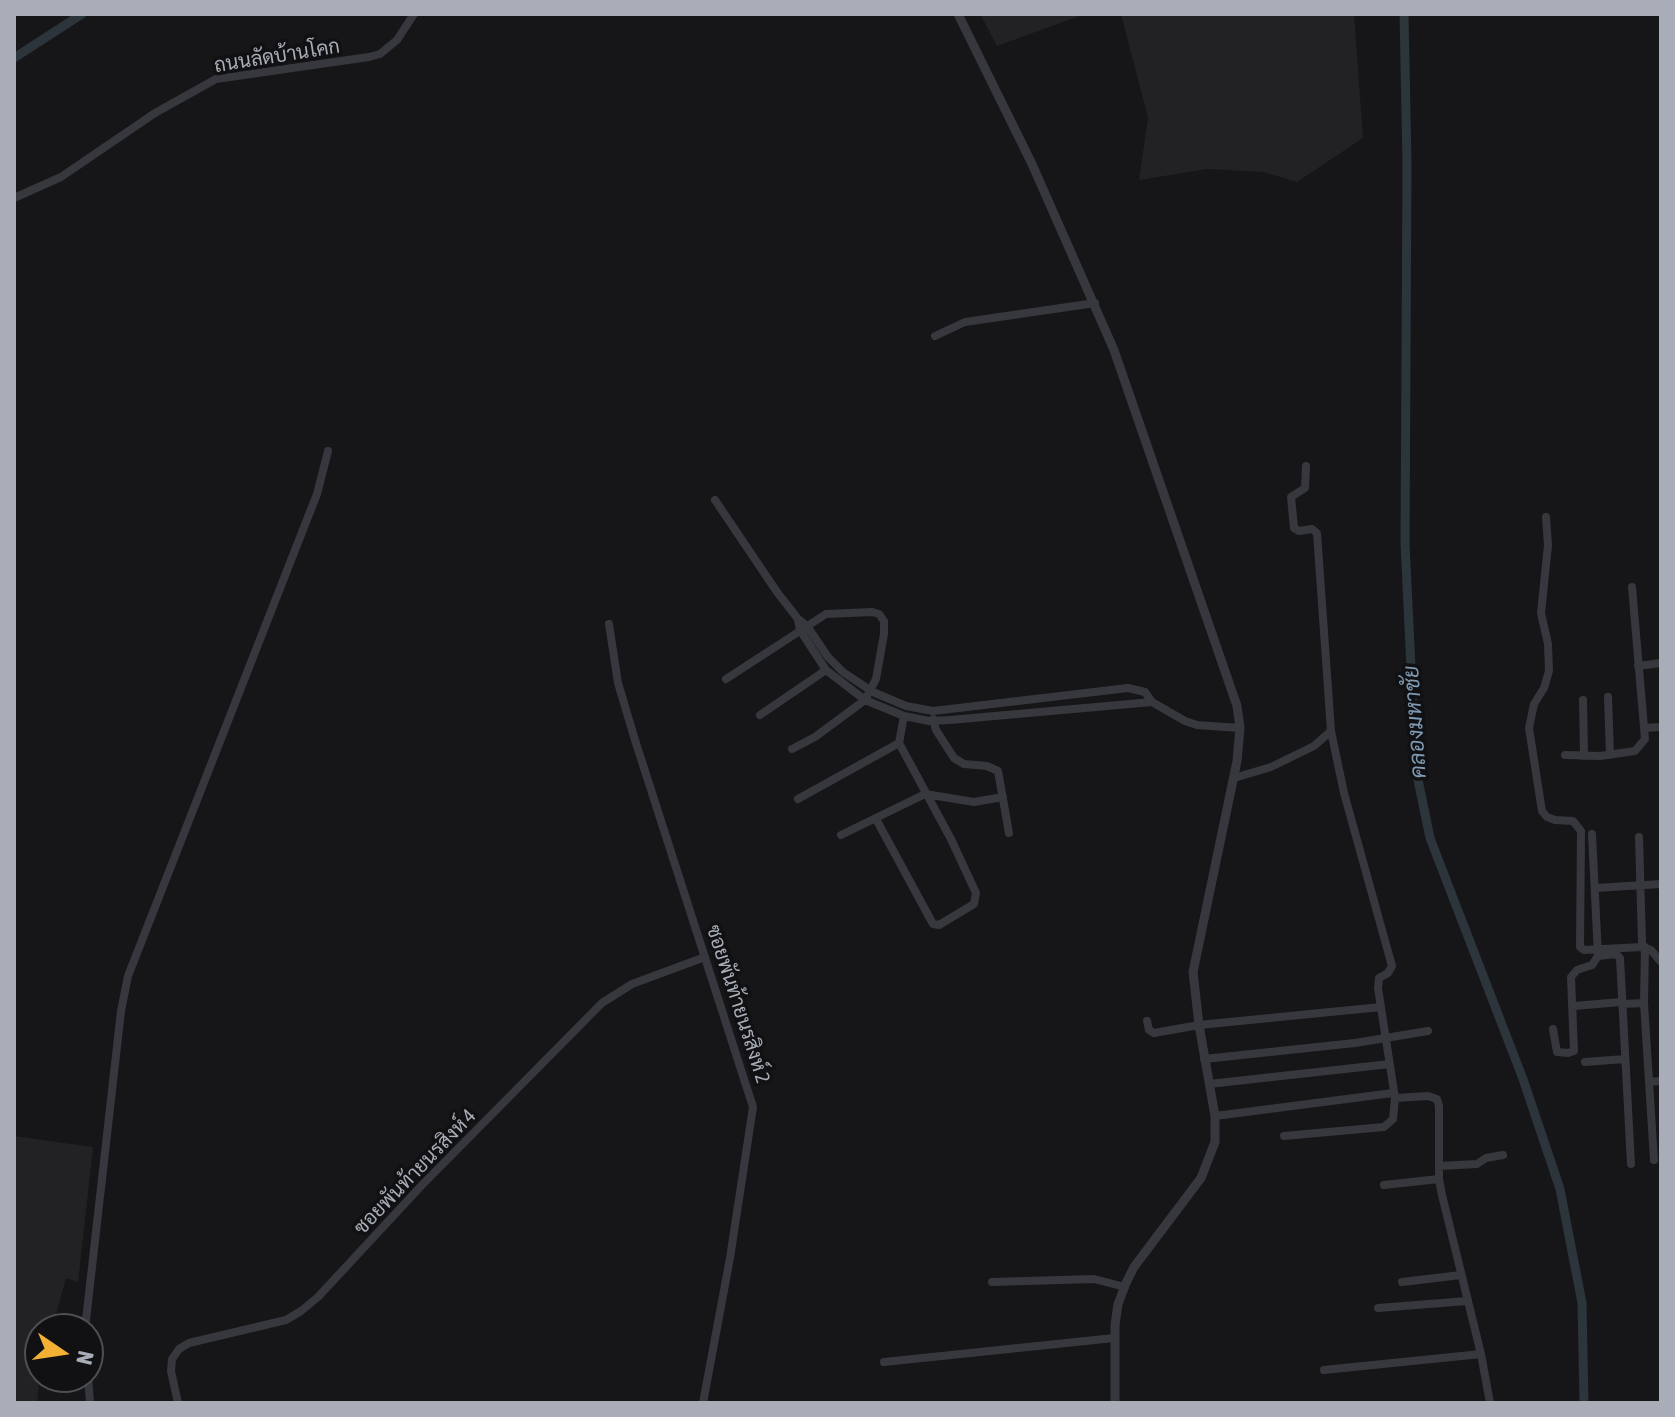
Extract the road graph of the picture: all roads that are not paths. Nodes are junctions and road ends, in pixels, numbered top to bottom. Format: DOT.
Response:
graph roads {
  1 [pos="414,14"];
  2 [pos="958,14"];
  3 [pos="14,198"];
  4 [pos="1095,303"];
  5 [pos="935,336"];
  6 [pos="328,451"];
  7 [pos="1306,466"];
  8 [pos="715,500"];
  9 [pos="1546,517"];
  10 [pos="1632,587"];
  11 [pos="609,624"];
  12 [pos="803,628"];
  13 [pos="1661,663"];
  14 [pos="1638,666"];
  15 [pos="826,670"];
  16 [pos="726,679"];
  17 [pos="870,690"];
  18 [pos="1608,697"];
  19 [pos="865,700"];
  20 [pos="1583,700"];
  21 [pos="1152,702"];
  22 [pos="760,715"];
  23 [pos="904,716"];
  24 [pos="933,716"];
  25 [pos="1661,727"];
  26 [pos="1240,728"];
  27 [pos="1644,728"];
  28 [pos="1331,731"];
  29 [pos="899,743"];
  30 [pos="792,749"];
  31 [pos="1565,755"];
  32 [pos="1610,755"];
  33 [pos="1584,756"];
  34 [pos="1234,778"];
  35 [pos="925,794"];
  36 [pos="1003,797"];
  37 [pos="798,799"];
  38 [pos="876,819"];
  39 [pos="1009,833"];
  40 [pos="1592,834"];
  41 [pos="841,835"];
  42 [pos="1639,837"];
  43 [pos="1641,883"];
  44 [pos="1661,884"];
  45 [pos="1595,888"];
  46 [pos="1644,944"];
  47 [pos="1598,952"];
  48 [pos="705,957"];
  49 [pos="1661,962"];
  50 [pos="1622,1003"];
  51 [pos="1644,1003"];
  52 [pos="1574,1006"];
  53 [pos="1381,1007"];
  54 [pos="1147,1021"];
  55 [pos="1199,1025"];
  56 [pos="1553,1029"];
  57 [pos="1428,1031"];
  58 [pos="1387,1038"];
  59 [pos="1204,1059"];
  60 [pos="1625,1059"];
  61 [pos="1585,1062"];
  62 [pos="1390,1064"];
  63 [pos="1661,1081"];
  64 [pos="1649,1082"];
  65 [pos="1209,1084"];
  66 [pos="1394,1096"];
  67 [pos="1215,1116"];
  68 [pos="1284,1136"];
  69 [pos="1503,1155"];
  70 [pos="1654,1160"];
  71 [pos="1631,1164"];
  72 [pos="1439,1166"];
  73 [pos="1439,1179"];
  74 [pos="1384,1185"];
  75 [pos="1461,1275"];
  76 [pos="992,1282"];
  77 [pos="1402,1282"];
  78 [pos="1125,1287"];
  79 [pos="1467,1301"];
  80 [pos="1378,1308"];
  81 [pos="87,1313"];
  82 [pos="1114,1338"];
  83 [pos="1481,1354"];
  84 [pos="884,1362"];
  85 [pos="1324,1370"];
  86 [pos="178,1403"];
  87 [pos="703,1403"];
  88 [pos="1115,1403"];
  89 [pos="1490,1403"];
  1 -- 3 [label="street, ถนนลัดบ้านโคก"];
  2 -- 4 [label="street"];
  4 -- 5 [label="street"];
  4 -- 26 [label="street"];
  6 -- 81 [label="street"];
  7 -- 28 [label="street"];
  8 -- 12 [label="street"];
  9 -- 47 [label="street"];
  10 -- 14 [label="street"];
  11 -- 48 [label="street, ซอยพันท้ายนรสิงห์ 2"];
  12 -- 15 [label="street"];
  12 -- 16 [label="street"];
  12 -- 17 [label="street"];
  12 -- 17 [label="street"];
  13 -- 14 [label="street"];
  14 -- 27 [label="street"];
  15 -- 19 [label="street"];
  15 -- 22 [label="street"];
  17 -- 19 [label="street"];
  17 -- 24 [label="street"];
  18 -- 32 [label="street"];
  19 -- 23 [label="street"];
  19 -- 30 [label="street"];
  20 -- 33 [label="street"];
  21 -- 24 [label="street"];
  21 -- 24 [label="street"];
  21 -- 26 [label="street"];
  23 -- 24 [label="street"];
  23 -- 29 [label="street"];
  24 -- 36 [label="street"];
  25 -- 27 [label="street"];
  26 -- 34 [label="street"];
  27 -- 32 [label="street"];
  28 -- 34 [label="street"];
  28 -- 53 [label="street"];
  29 -- 35 [label="street"];
  29 -- 37 [label="street"];
  31 -- 33 [label="street"];
  32 -- 33 [label="street"];
  34 -- 55 [label="street"];
  35 -- 36 [label="street"];
  35 -- 38 [label="street"];
  35 -- 38 [label="street"];
  36 -- 39 [label="street"];
  38 -- 41 [label="street"];
  40 -- 45 [label="street"];
  42 -- 43 [label="street"];
  43 -- 44 [label="street"];
  43 -- 45 [label="street"];
  43 -- 46 [label="street"];
  45 -- 47 [label="street"];
  46 -- 47 [label="street"];
  46 -- 49 [label="street"];
  46 -- 51 [label="street"];
  47 -- 50 [label="street"];
  47 -- 52 [label="street"];
  48 -- 86 [label="street, ซอยพันท้ายนรสิงห์ 4"];
  48 -- 87 [label="street, ซอยพันท้ายนรสิงห์ 2"];
  50 -- 51 [label="street"];
  50 -- 52 [label="street"];
  50 -- 60 [label="street"];
  51 -- 64 [label="street"];
  52 -- 56 [label="street"];
  53 -- 55 [label="street"];
  53 -- 58 [label="street"];
  54 -- 55 [label="street"];
  55 -- 59 [label="street"];
  57 -- 58 [label="street"];
  58 -- 59 [label="street"];
  58 -- 62 [label="street"];
  59 -- 65 [label="street"];
  60 -- 61 [label="street"];
  60 -- 71 [label="street"];
  62 -- 65 [label="street"];
  62 -- 66 [label="street"];
  63 -- 64 [label="street"];
  64 -- 70 [label="street"];
  65 -- 67 [label="street"];
  66 -- 67 [label="street"];
  66 -- 68 [label="street"];
  66 -- 72 [label="street"];
  67 -- 78 [label="street"];
  69 -- 72 [label="street"];
  72 -- 73 [label="street"];
  73 -- 74 [label="street"];
  73 -- 75 [label="street"];
  75 -- 77 [label="street"];
  75 -- 79 [label="street"];
  76 -- 78 [label="street"];
  78 -- 82 [label="street"];
  79 -- 80 [label="street"];
  79 -- 83 [label="street"];
  82 -- 84 [label="street"];
  82 -- 88 [label="street"];
  83 -- 85 [label="street"];
  83 -- 89 [label="street"];
}
